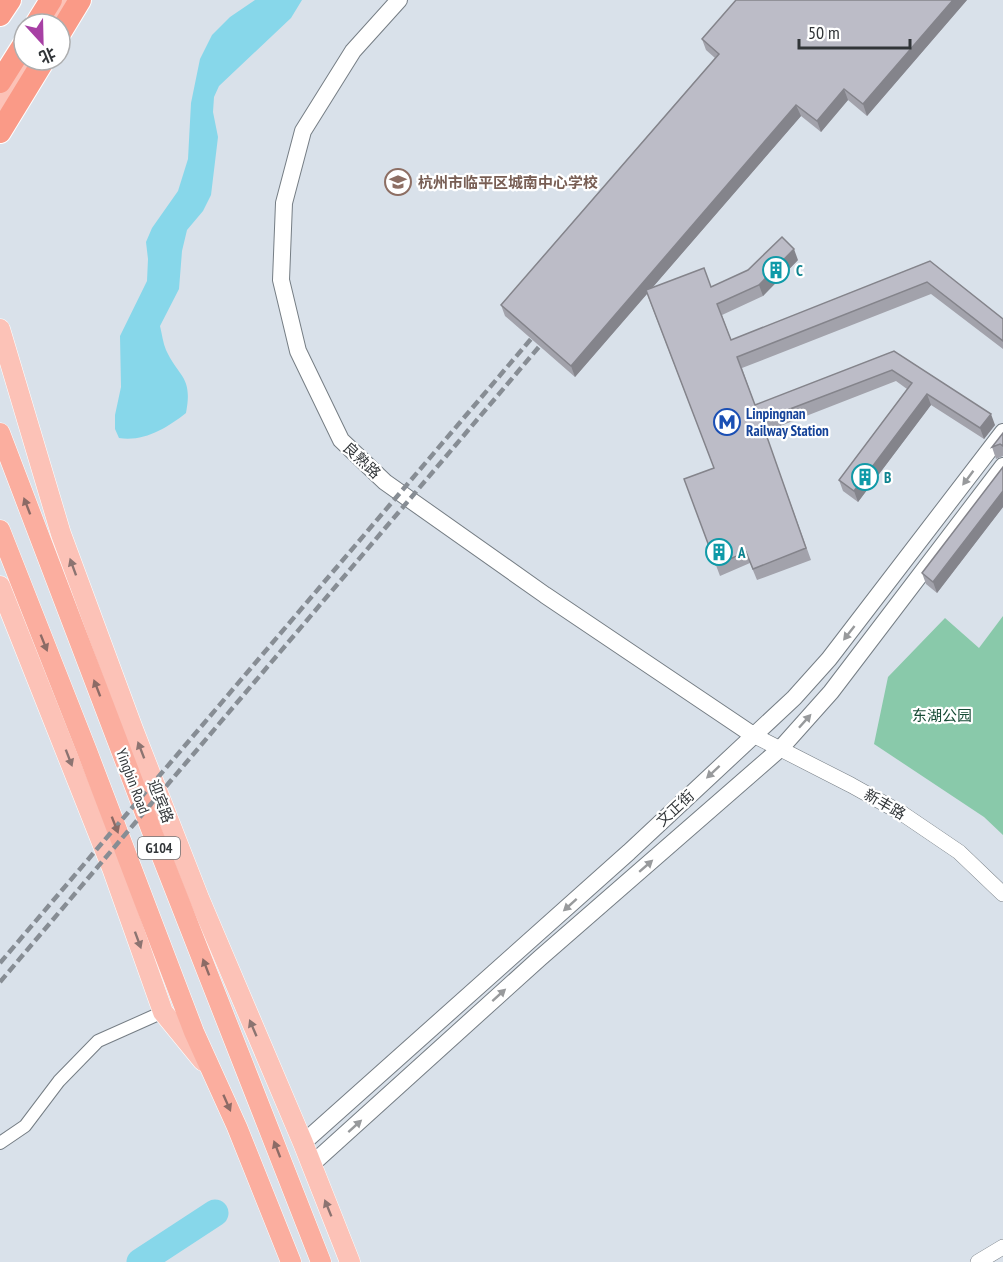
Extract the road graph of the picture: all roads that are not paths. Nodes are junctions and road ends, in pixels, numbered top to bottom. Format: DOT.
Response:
graph roads {
  1 [pos="10,0"];
  2 [pos="80,0"];
  3 [pos="399,0"];
  4 [pos="72,13"];
  5 [pos="0,15"];
  6 [pos="12,63"];
  7 [pos="21,72"];
  8 [pos="37,72"];
  9 [pos="0,82"];
  10 [pos="0,107"];
  11 [pos="0,132"];
  12 [pos="0,329"];
  13 [pos="1003,432"];
  14 [pos="0,433"];
  15 [pos="1003,466"];
  16 [pos="0,530"];
  17 [pos="0,586"];
  18 [pos="753,735"];
  19 [pos="781,748"];
  20 [pos="1003,894"];
  21 [pos="163,1012"];
  22 [pos="213,1073"];
  23 [pos="0,1143"];
  24 [pos="303,1143"];
  25 [pos="311,1165"];
  26 [pos="1003,1246"];
  27 [pos="291,1262"];
  28 [pos="321,1262"];
  29 [pos="350,1262"];
  30 [pos="978,1262"];
  1 -- 5 [label="highway"];
  2 -- 4 [label="highway"];
  3 -- 18 [label="main road, 良熟路"];
  6 -- 9 [label="highway"];
  7 -- 10 [label="main road"];
  8 -- 11 [label="highway"];
  24 -- 12 [label="main road, 迎宾路, one-way"];
  13 -- 18 [label="main road, 文正街, one-way"];
  28 -- 14 [label="highway, Yingbin Road / G104, one-way"];
  19 -- 15 [label="main road, 文正街, one-way"];
  16 -- 22 [label="highway, G104, one-way"];
  17 -- 21 [label="main road, one-way"];
  18 -- 19 [label="street, 新丰路"];
  18 -- 24 [label="main road, 文正街, one-way"];
  19 -- 20 [label="street, 新丰路"];
  25 -- 19 [label="main road, 文正街, one-way"];
  21 -- 22 [label="main road"];
  21 -- 23 [label="street"];
  22 -- 27 [label="highway, G104, one-way"];
  24 -- 25 [label="main road, 迎宾路"];
  29 -- 25 [label="main road, 迎宾路, one-way"];
  26 -- 30 [label="street"];
}
